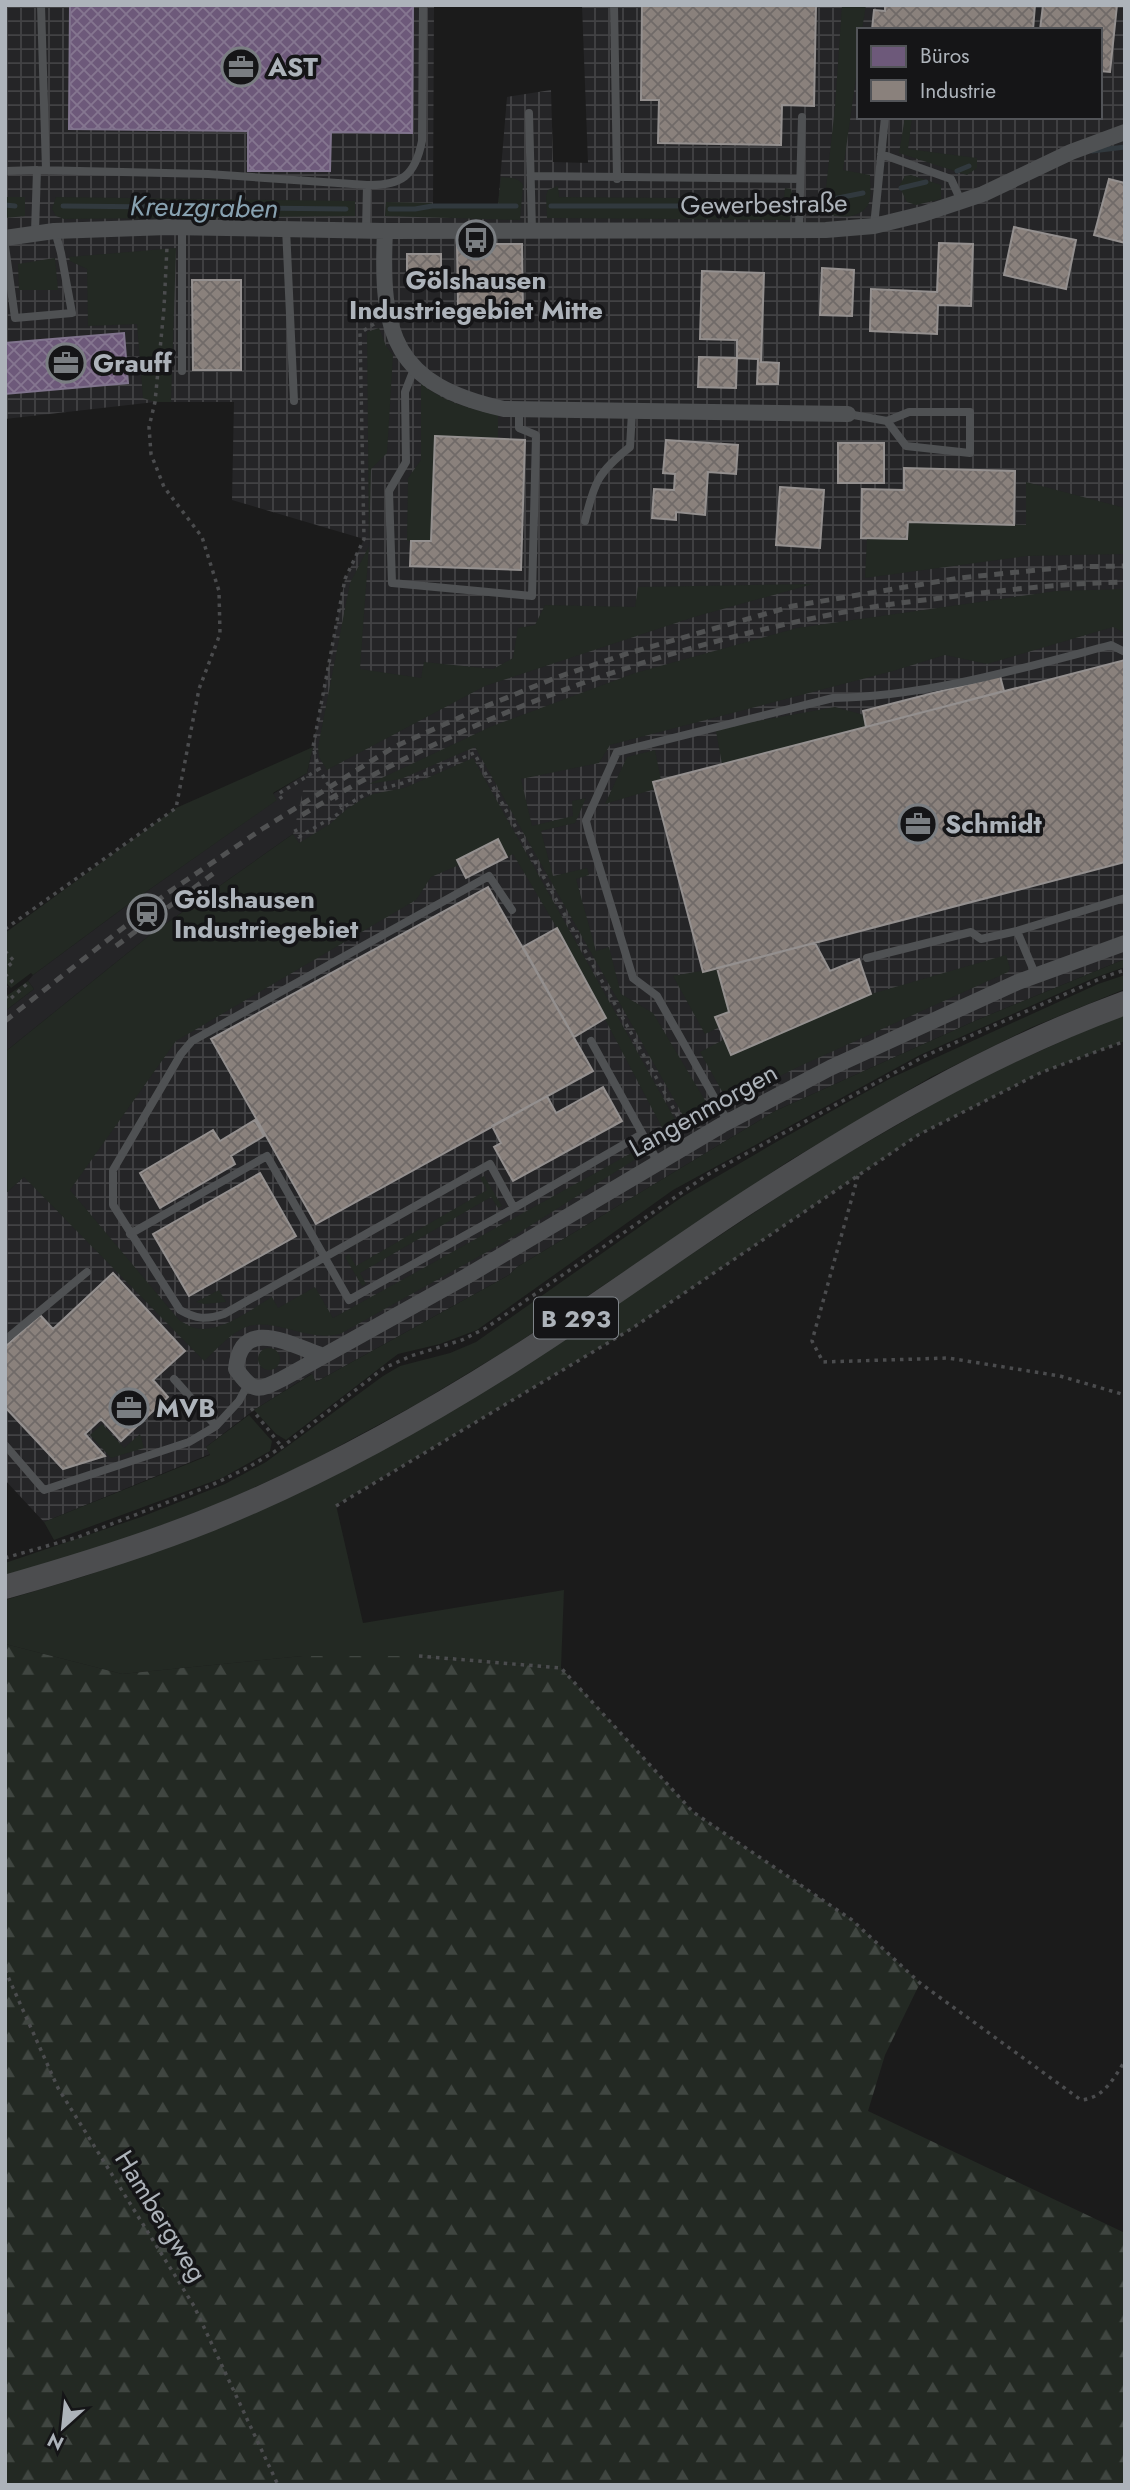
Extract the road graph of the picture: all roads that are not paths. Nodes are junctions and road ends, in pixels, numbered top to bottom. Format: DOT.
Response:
graph roads {
  1 [pos="41,5"];
  2 [pos="423,5"];
  3 [pos="614,5"];
  4 [pos="529,113"];
  5 [pos="802,117"];
  6 [pos="885,119"];
  7 [pos="1125,132"];
  8 [pos="881,154"];
  9 [pos="5,170"];
  10 [pos="41,170"];
  11 [pos="532,177"];
  12 [pos="617,178"];
  13 [pos="800,179"];
  14 [pos="367,185"];
  15 [pos="961,201"];
  16 [pos="874,226"];
  17 [pos="175,227"];
  18 [pos="286,228"];
  19 [pos="366,230"];
  20 [pos="532,230"];
  21 [pos="799,230"];
  22 [pos="54,231"];
  23 [pos="385,231"];
  24 [pos="35,232"];
  25 [pos="5,238"];
  26 [pos="5,246"];
  27 [pos="414,369"];
  28 [pos="183,371"];
  29 [pos="293,401"];
  30 [pos="519,409"];
  31 [pos="632,412"];
  32 [pos="848,414"];
  33 [pos="887,421"];
  34 [pos="584,521"];
  35 [pos="1125,652"];
  36 [pos="1125,898"];
  37 [pos="512,910"];
  38 [pos="1017,931"];
  39 [pos="1125,943"];
  40 [pos="867,958"];
  41 [pos="1036,976"];
  42 [pos="1125,1003"];
  43 [pos="591,1041"];
  44 [pos="728,1122"];
  45 [pos="642,1134"];
  46 [pos="658,1162"];
  47 [pos="514,1208"];
  48 [pos="130,1234"];
  49 [pos="325,1258"];
  50 [pos="87,1272"];
  51 [pos="5,1340"];
  52 [pos="323,1356"];
  53 [pos="174,1379"];
  54 [pos="251,1387"];
  55 [pos="216,1426"];
  56 [pos="5,1445"];
  57 [pos="5,1587"];
  1 -- 10 [label="lane"];
  2 -- 14 [label="lane"];
  3 -- 12 [label="lane"];
  4 -- 11 [label="lane"];
  5 -- 13 [label="lane"];
  6 -- 8 [label="lane"];
  7 -- 15 [label="street, Gewerbestraße"];
  8 -- 15 [label="lane"];
  8 -- 16 [label="lane"];
  9 -- 10 [label="lane"];
  10 -- 14 [label="lane"];
  10 -- 24 [label="lane"];
  11 -- 12 [label="lane"];
  11 -- 20 [label="lane"];
  12 -- 13 [label="lane"];
  13 -- 21 [label="lane"];
  14 -- 19 [label="lane"];
  15 -- 16 [label="street, Gewerbestraße"];
  16 -- 21 [label="street, Gewerbestraße"];
  17 -- 18 [label="street, Gewerbestraße"];
  17 -- 22 [label="street, Gewerbestraße"];
  17 -- 28 [label="lane"];
  18 -- 19 [label="street, Gewerbestraße"];
  18 -- 29 [label="lane"];
  19 -- 23 [label="street, Gewerbestraße"];
  20 -- 21 [label="street, Gewerbestraße"];
  20 -- 23 [label="street, Gewerbestraße"];
  22 -- 24 [label="street, Gewerbestraße"];
  22 -- 26 [label="lane"];
  23 -- 27 [label="street"];
  24 -- 25 [label="street, Gewerbestraße"];
  27 -- 30 [label="street"];
  27 -- 30 [label="lane"];
  30 -- 31 [label="street"];
  31 -- 32 [label="street"];
  31 -- 34 [label="lane"];
  32 -- 33 [label="lane"];
  33 -- 33 [label="lane"];
  35 -- 44 [label="lane"];
  36 -- 38 [label="lane"];
  37 -- 48 [label="lane"];
  38 -- 40 [label="lane"];
  38 -- 41 [label="lane"];
  39 -- 41 [label="street, Langenmorgen"];
  41 -- 44 [label="street, Langenmorgen"];
  42 -- 57 [label="main road, B 293"];
  43 -- 45 [label="lane"];
  44 -- 46 [label="street, Langenmorgen"];
  45 -- 46 [label="lane"];
  45 -- 47 [label="lane"];
  46 -- 52 [label="street, Langenmorgen"];
  47 -- 49 [label="lane"];
  47 -- 49 [label="lane"];
  48 -- 49 [label="lane"];
  48 -- 49 [label="lane"];
  50 -- 51 [label="lane"];
  52 -- 54 [label="street, Langenmorgen"];
  52 -- 54 [label="street"];
  53 -- 55 [label="lane"];
  54 -- 55 [label="lane"];
  55 -- 56 [label="lane"];
}
